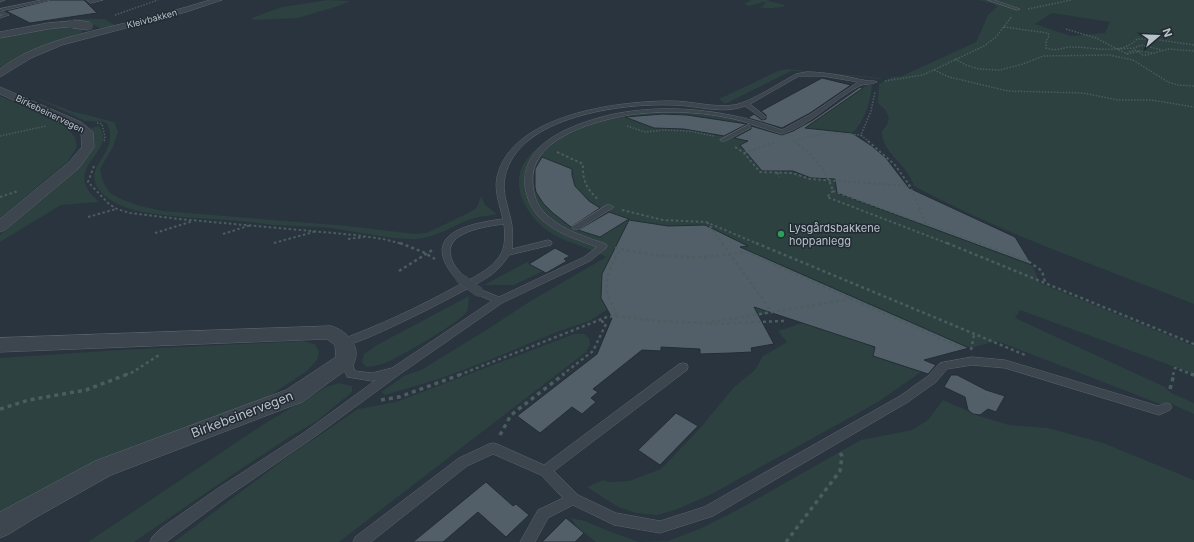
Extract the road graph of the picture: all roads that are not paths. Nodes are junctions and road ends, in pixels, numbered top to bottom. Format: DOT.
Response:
graph roads {
  1 [pos="48,0"];
  2 [pos="89,0"];
  3 [pos="101,0"];
  4 [pos="218,0"];
  5 [pos="990,0"];
  6 [pos="1018,9"];
  7 [pos="0,11"];
  8 [pos="0,17"];
  9 [pos="0,35"];
  10 [pos="85,36"];
  11 [pos="0,74"];
  12 [pos="0,90"];
  13 [pos="745,103"];
  14 [pos="763,117"];
  15 [pos="748,127"];
  16 [pos="723,140"];
  17 [pos="610,207"];
  18 [pos="508,221"];
  19 [pos="0,227"];
  20 [pos="576,227"];
  21 [pos="548,243"];
  22 [pos="507,253"];
  23 [pos="500,301"];
  24 [pos="0,345"];
  25 [pos="345,352"];
  26 [pos="683,367"];
  27 [pos="396,371"];
  28 [pos="1166,407"];
  29 [pos="545,470"];
  30 [pos="573,499"];
  31 [pos="0,526"];
  32 [pos="156,542"];
  33 [pos="360,542"];
  34 [pos="527,542"];
  1 -- 7 [label="lane"];
  2 -- 3 [label="lane"];
  4 -- 10 [label="street, Kleivbakken"];
  5 -- 6 [label="lane"];
  7 -- 8 [label="lane"];
  9 -- 10 [label="street, bridge"];
  10 -- 11 [label="street"];
  12 -- 19 [label="street, Birkebeinervegen"];
  13 -- 14 [label="lane"];
  13 -- 18 [label="lane"];
  13 -- 23 [label="lane"];
  15 -- 16 [label="lane"];
  17 -- 20 [label="lane"];
  18 -- 22 [label="lane"];
  18 -- 23 [label="lane, bridge"];
  21 -- 22 [label="lane"];
  22 -- 25 [label="lane"];
  23 -- 27 [label="lane"];
  24 -- 25 [label="street"];
  25 -- 27 [label="lane"];
  25 -- 31 [label="street, Birkebeinervegen"];
  26 -- 29 [label="lane"];
  27 -- 32 [label="lane"];
  28 -- 30 [label="lane"];
  29 -- 30 [label="lane"];
  29 -- 33 [label="lane"];
  30 -- 34 [label="lane"];
}
